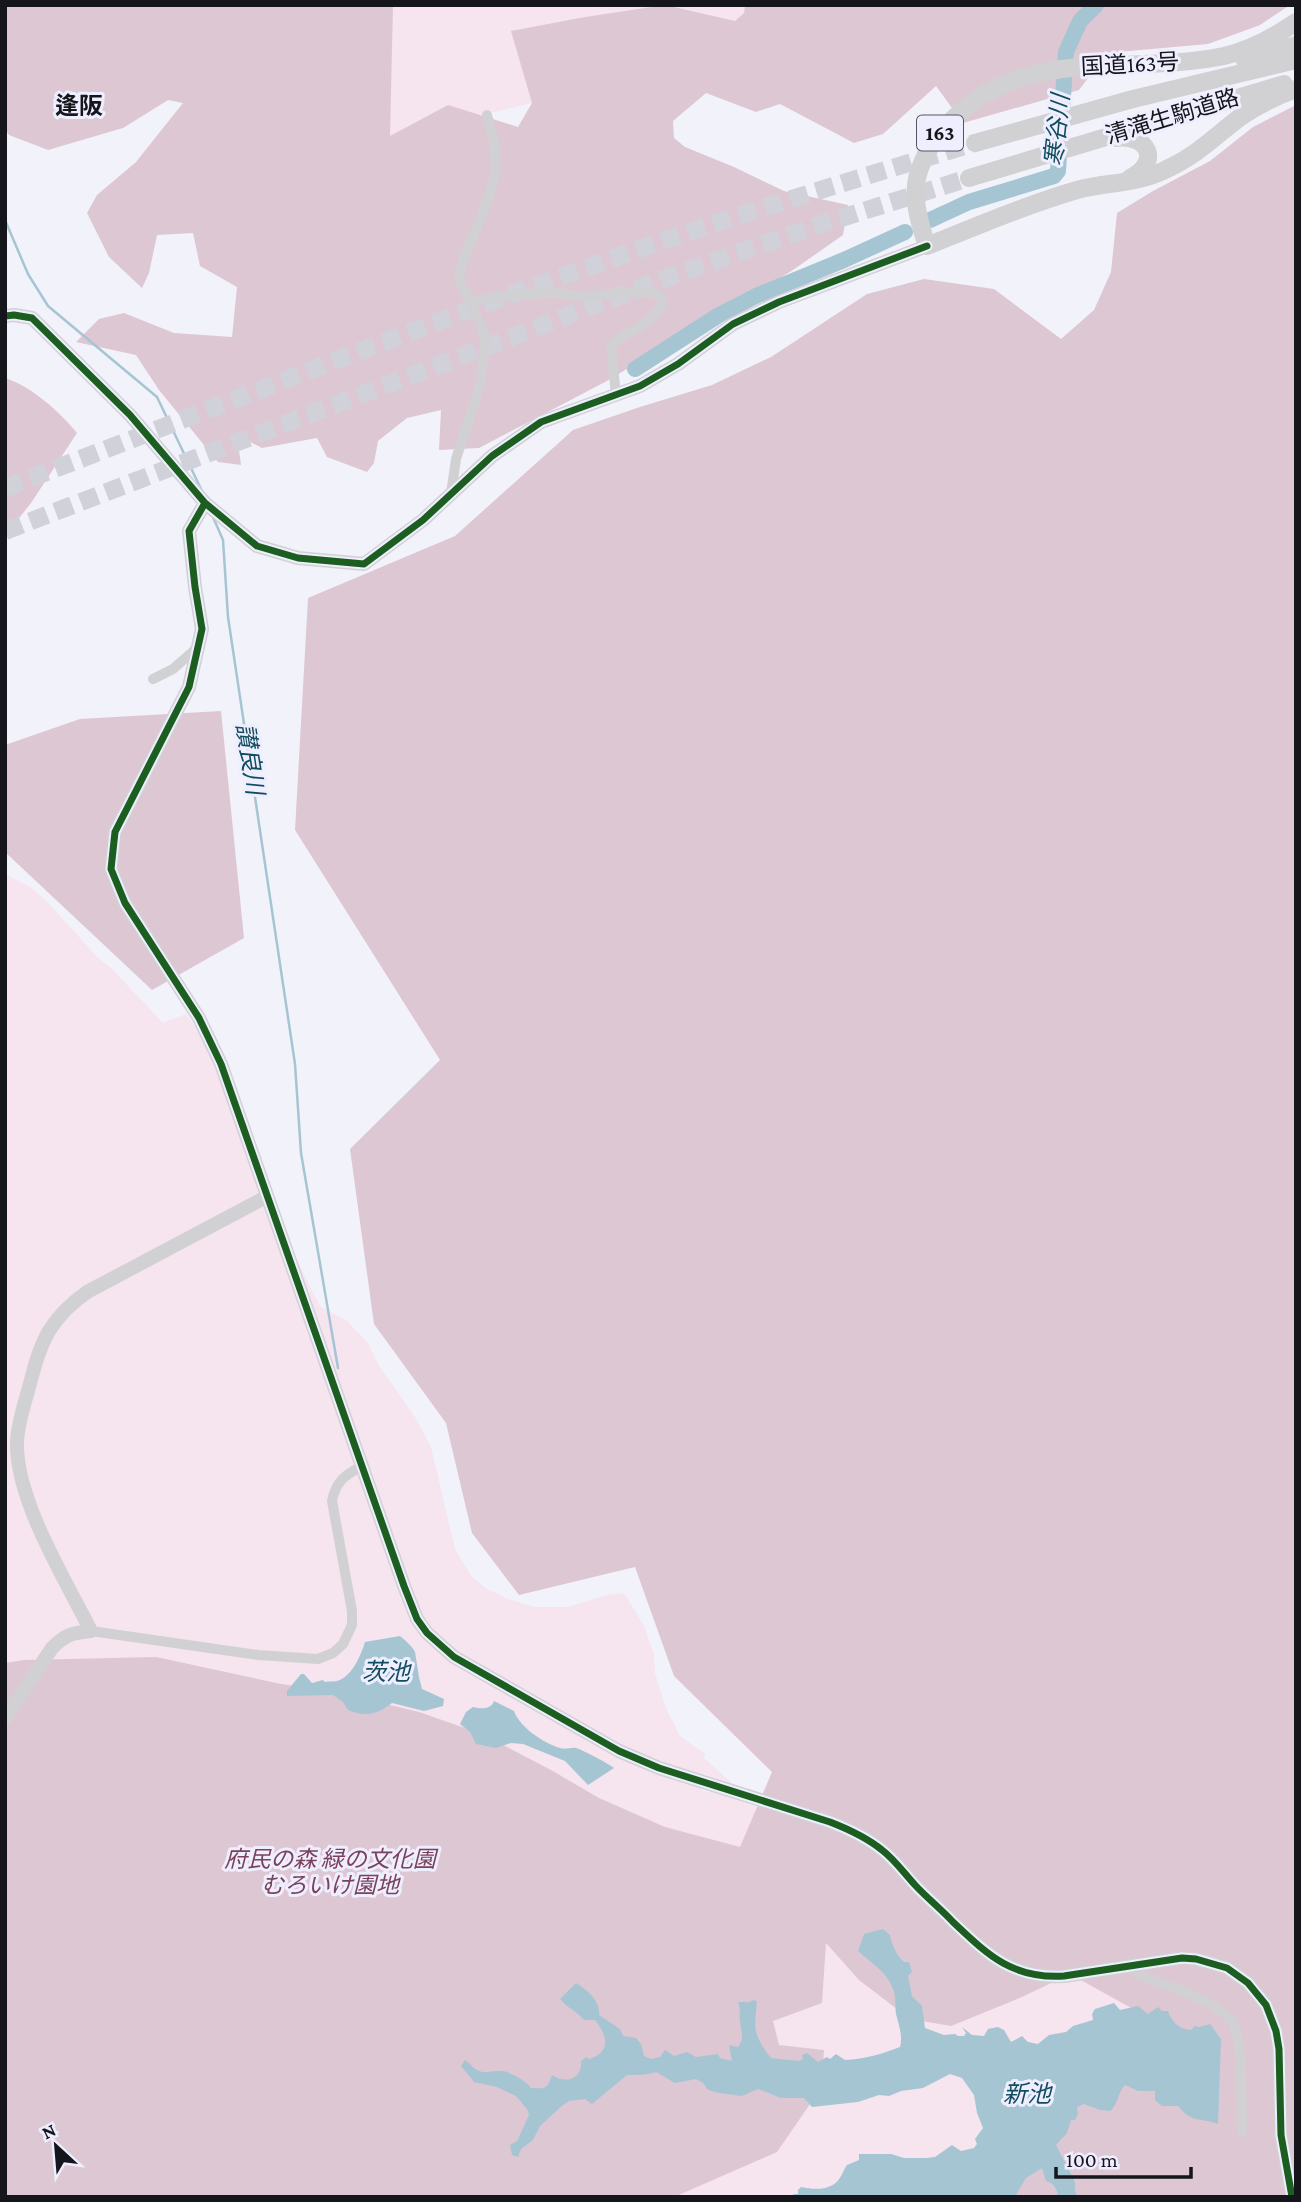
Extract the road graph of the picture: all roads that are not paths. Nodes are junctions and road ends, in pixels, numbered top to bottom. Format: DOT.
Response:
graph roads {
  1 [pos="1296,22"];
  2 [pos="1296,45"];
  3 [pos="1296,60"];
  4 [pos="1296,81"];
  5 [pos="1296,89"];
  6 [pos="1133,99"];
  7 [pos="487,115"];
  8 [pos="975,143"];
  9 [pos="1061,150"];
  10 [pos="969,178"];
  11 [pos="1104,185"];
  12 [pos="927,246"];
  13 [pos="470,301"];
  14 [pos="5,316"];
  15 [pos="616,395"];
  16 [pos="451,494"];
  17 [pos="205,503"];
  18 [pos="199,646"];
  19 [pos="153,679"];
  20 [pos="267,1197"];
  21 [pos="362,1466"];
  22 [pos="91,1631"];
  23 [pos="5,1718"];
  24 [pos="1126,1966"];
  25 [pos="1242,2132"];
  26 [pos="1292,2197"];
  1 -- 12 [label="highway, 国道163号 / 163"];
  2 -- 6 [label="highway, 163"];
  3 -- 6 [label="highway, 清滝生駒道路 / 163"];
  4 -- 9 [label="highway, 清滝生駒道路 / 163"];
  5 -- 11 [label="highway, 163"];
  6 -- 8 [label="highway, 清滝生駒道路 / 163"];
  7 -- 13 [label="street"];
  9 -- 10 [label="highway, 清滝生駒道路 / 163"];
  9 -- 11 [label="highway, 163"];
  11 -- 12 [label="highway, 163"];
  12 -- 15 [label="street"];
  13 -- 15 [label="street"];
  13 -- 16 [label="street"];
  14 -- 17 [label="street"];
  15 -- 16 [label="street"];
  16 -- 17 [label="street"];
  17 -- 18 [label="street"];
  18 -- 19 [label="street"];
  18 -- 20 [label="street"];
  20 -- 21 [label="street"];
  20 -- 22 [label="street"];
  21 -- 22 [label="street"];
  21 -- 24 [label="street"];
  22 -- 23 [label="street"];
  24 -- 25 [label="street"];
  24 -- 26 [label="street"];
}
